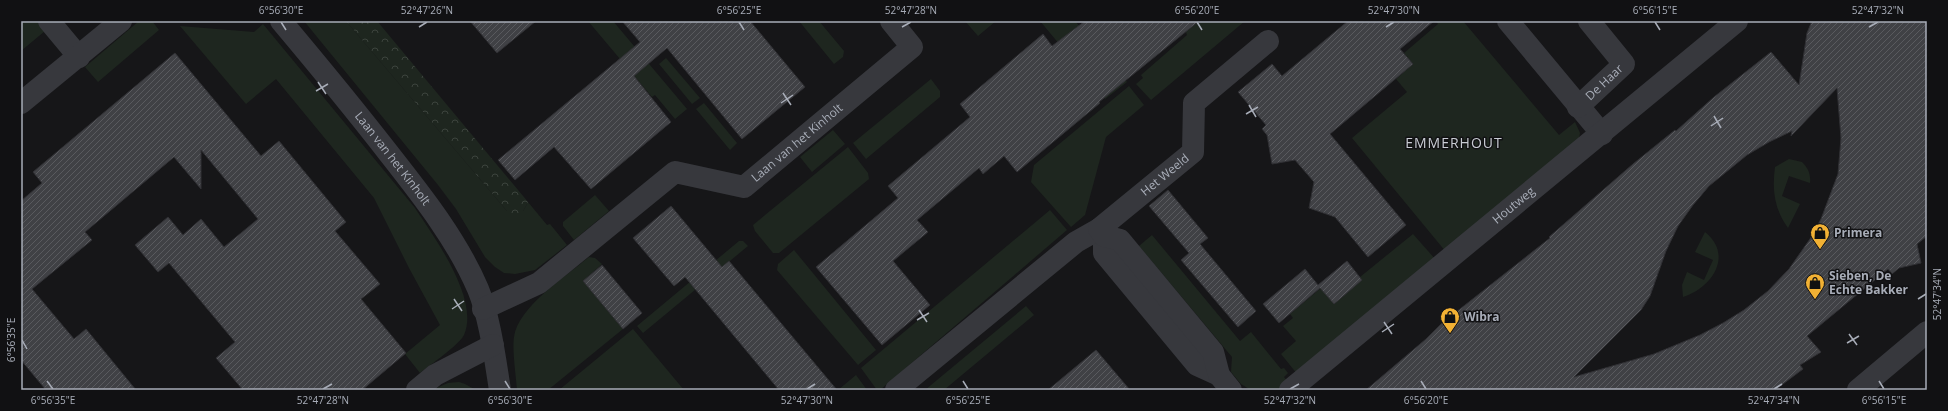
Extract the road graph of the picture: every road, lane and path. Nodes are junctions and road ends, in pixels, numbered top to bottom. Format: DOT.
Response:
graph roads {
  1 [pos="49,21"];
  2 [pos="121,21"];
  3 [pos="281,21"];
  4 [pos="891,21"];
  5 [pos="1508,21"];
  6 [pos="1589,21"];
  7 [pos="1737,21"];
  8 [pos="1268,41"];
  9 [pos="79,57"];
  10 [pos="21,103"];
  11 [pos="1578,106"];
  12 [pos="1602,134"];
  13 [pos="1101,233"];
  14 [pos="483,309"];
  15 [pos="1925,338"];
  16 [pos="493,345"];
  17 [pos="1225,382"];
  18 [pos="417,390"];
  19 [pos="500,390"];
  20 [pos="896,390"];
  21 [pos="1290,390"];
  22 [pos="1858,390"];
  1 -- 9 [label="street"];
  2 -- 9 [label="street"];
  3 -- 14 [label="street, Laan van het Kinholt"];
  4 -- 14 [label="street, Laan van het Kinholt"];
  5 -- 11 [label="street, De Haar"];
  6 -- 11 [label="street, De Haar"];
  7 -- 12 [label="street, Houtweg"];
  8 -- 13 [label="street, Het Weeld"];
  9 -- 10 [label="street"];
  11 -- 12 [label="street, De Haar"];
  12 -- 21 [label="street, Houtweg"];
  13 -- 17 [label="street"];
  13 -- 20 [label="street, Het Weeld"];
  14 -- 16 [label="street, Laan van het Kinholt"];
  15 -- 22 [label="street"];
  16 -- 18 [label="street"];
  16 -- 19 [label="street, Laan van het Kinholt"];
}
